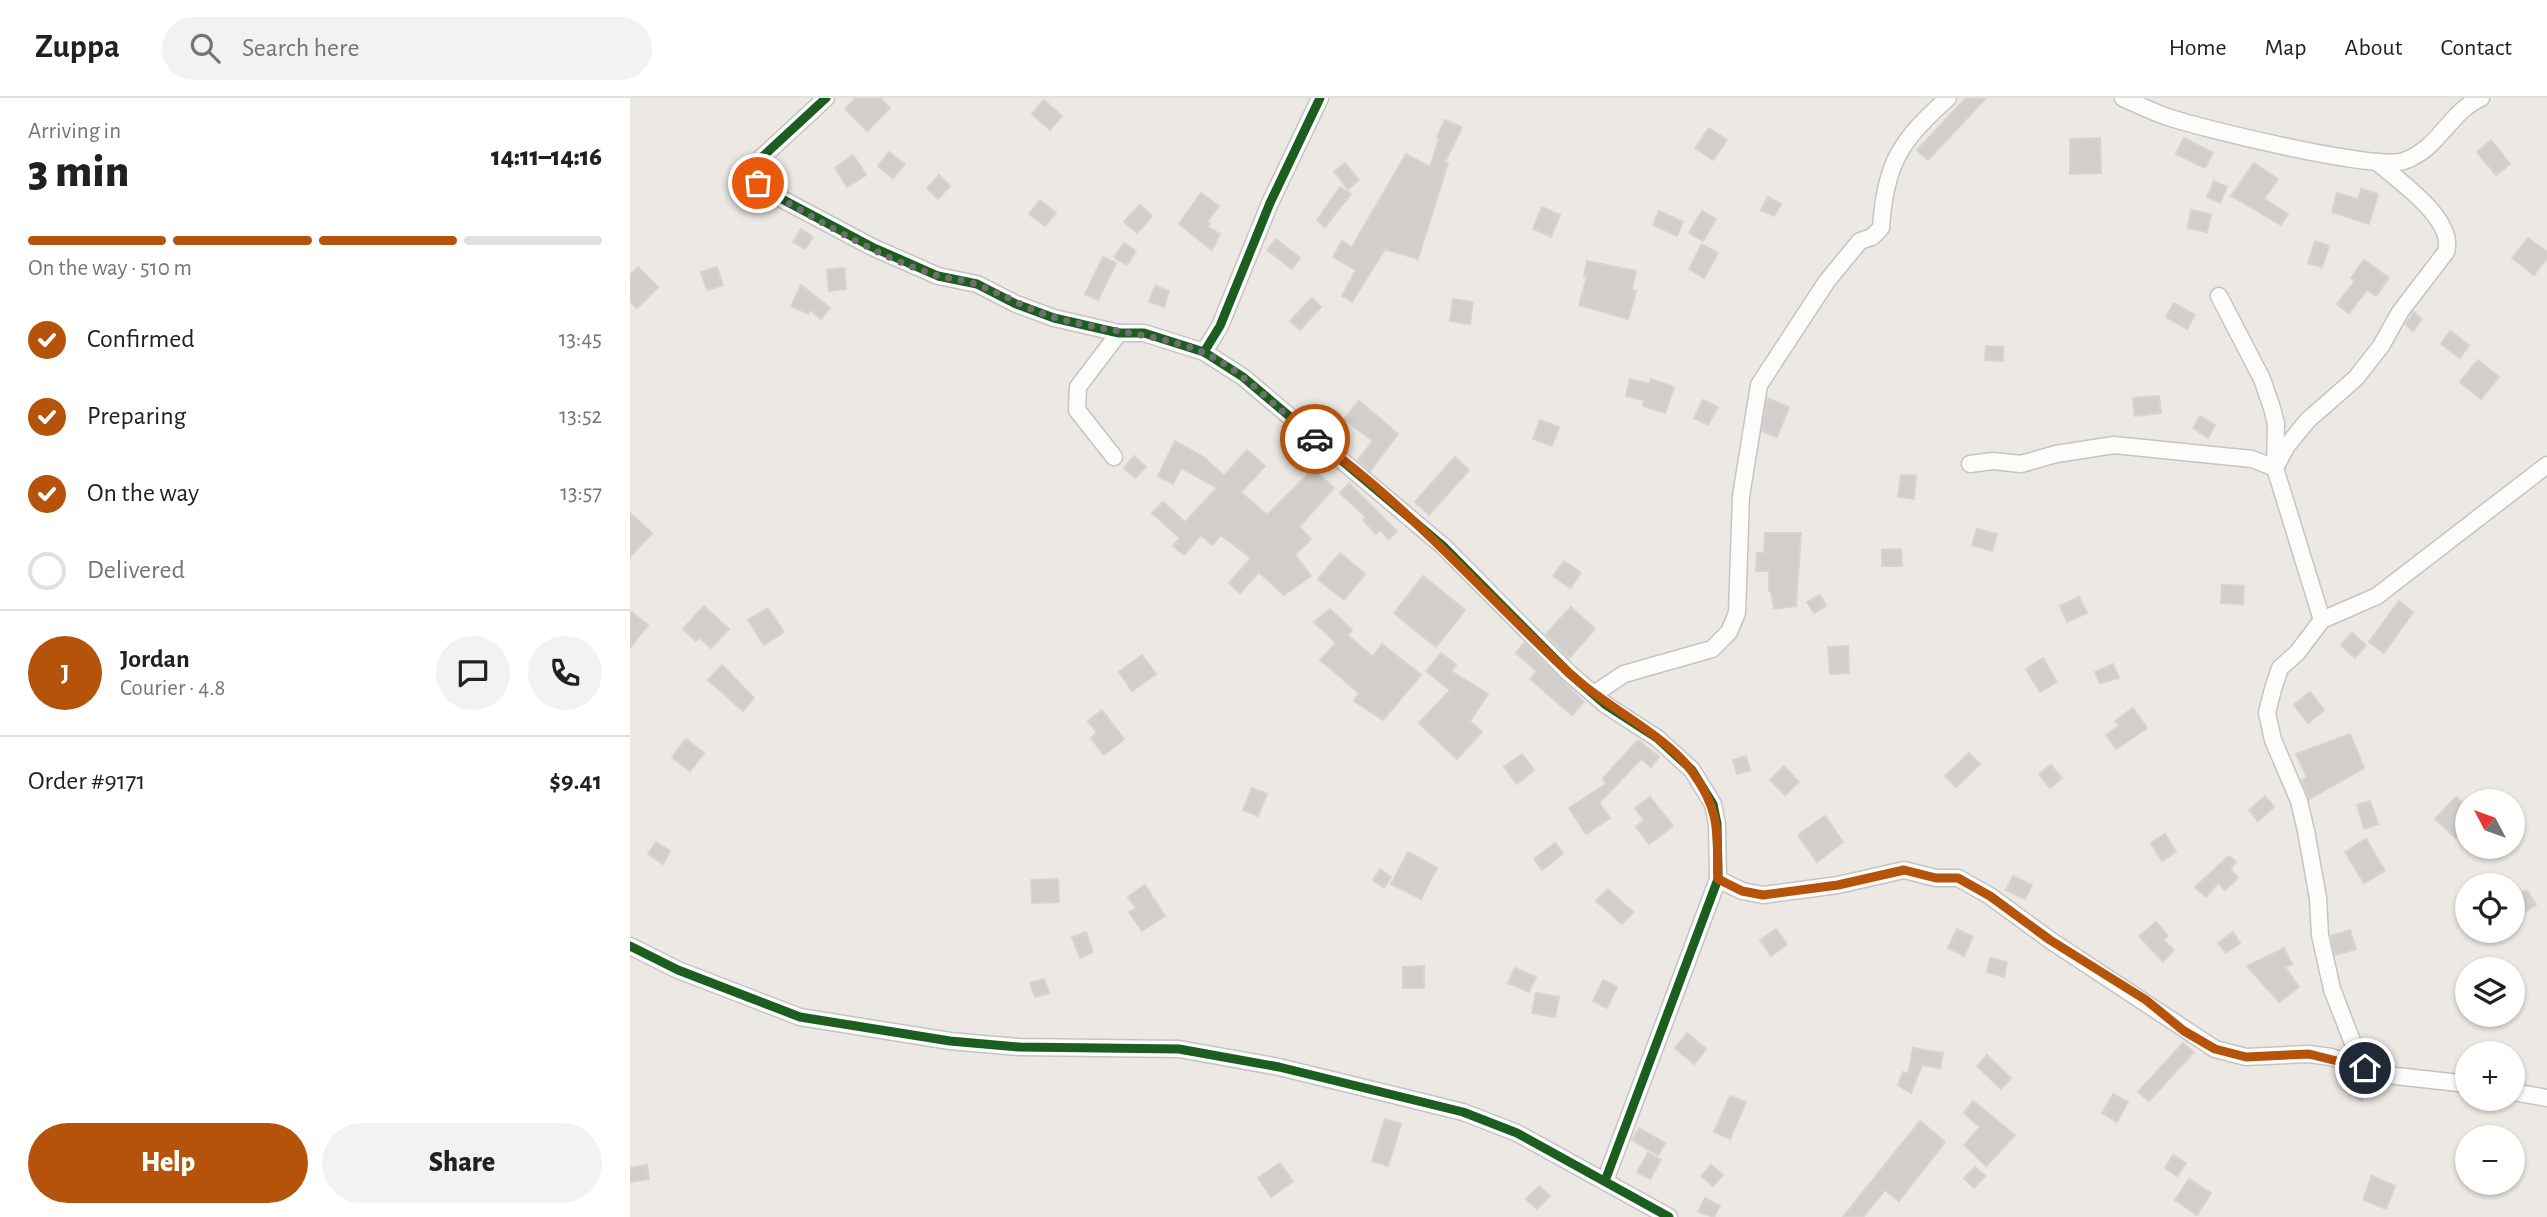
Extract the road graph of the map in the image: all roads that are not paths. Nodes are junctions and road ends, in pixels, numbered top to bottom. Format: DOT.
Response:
graph roads {
  1 [pos="826,98"];
  2 [pos="1320,98"];
  3 [pos="1948,98"];
  4 [pos="2123,98"];
  5 [pos="2481,98"];
  6 [pos="2376,162"];
  7 [pos="2219,296"];
  8 [pos="1119,333"];
  9 [pos="1204,352"];
  10 [pos="1114,457"];
  11 [pos="1970,464"];
  12 [pos="2547,465"];
  13 [pos="2275,468"];
  14 [pos="2322,620"];
  15 [pos="1594,694"];
  16 [pos="1718,879"];
  17 [pos="630,946"];
  18 [pos="2387,1075"];
  19 [pos="2455,1083"];
  20 [pos="2525,1094"];
  21 [pos="2547,1098"];
  22 [pos="1605,1181"];
  23 [pos="1669,1217"];
  1 -- 8 [label="street"];
  2 -- 9 [label="street"];
  3 -- 15 [label="street"];
  4 -- 6 [label="street"];
  5 -- 6 [label="street"];
  6 -- 13 [label="street"];
  7 -- 13 [label="street"];
  8 -- 9 [label="street"];
  8 -- 10 [label="street"];
  9 -- 15 [label="street"];
  11 -- 13 [label="street"];
  12 -- 14 [label="street"];
  13 -- 14 [label="street"];
  14 -- 18 [label="street"];
  15 -- 16 [label="street"];
  16 -- 18 [label="street"];
  16 -- 22 [label="street"];
  17 -- 22 [label="street"];
  18 -- 19 [label="street"];
  20 -- 21 [label="street"];
  22 -- 23 [label="street"];
}
